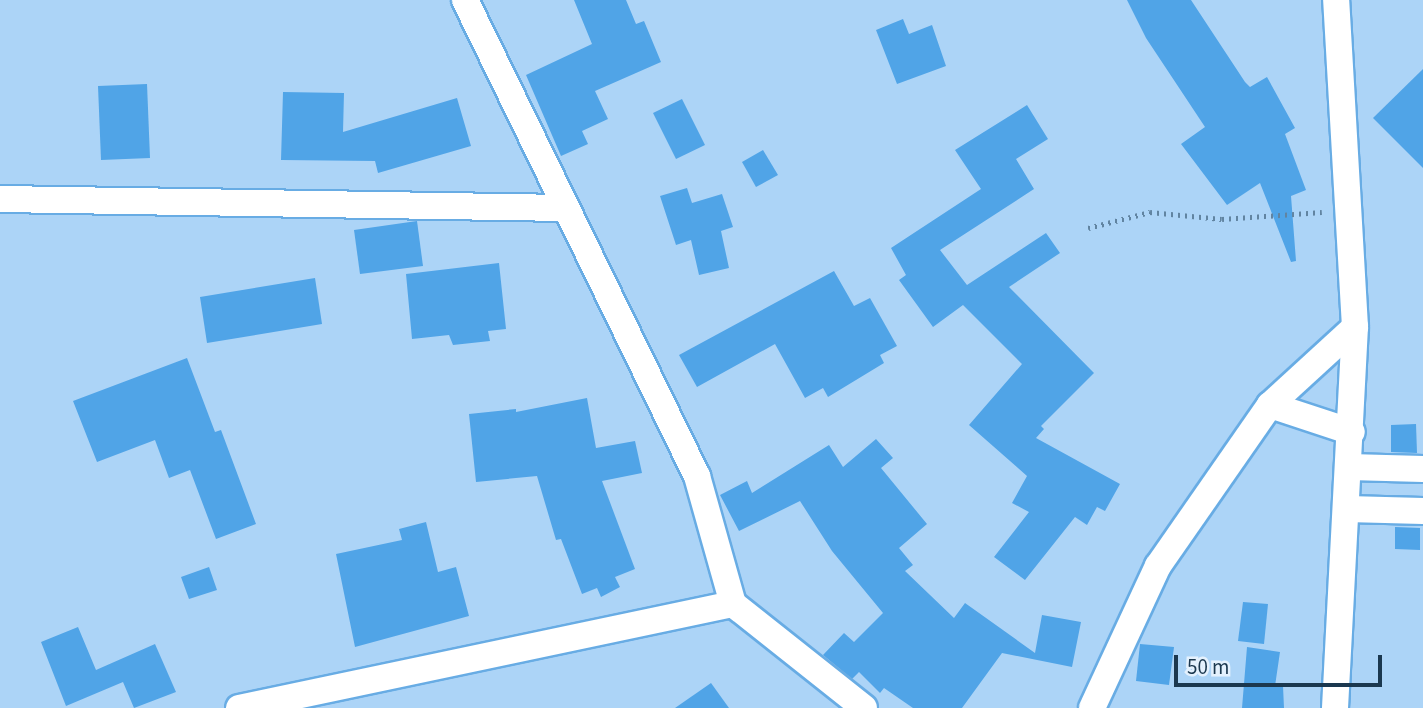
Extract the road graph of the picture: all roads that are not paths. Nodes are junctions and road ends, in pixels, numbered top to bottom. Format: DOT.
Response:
graph roads {
  1 [pos="465,0"];
  2 [pos="1336,0"];
  3 [pos="0,199"];
  4 [pos="566,208"];
  5 [pos="1354,327"];
  6 [pos="1270,405"];
  7 [pos="1352,432"];
  8 [pos="1349,467"];
  9 [pos="1423,469"];
  10 [pos="1347,509"];
  11 [pos="1423,512"];
  12 [pos="733,604"];
  13 [pos="239,708"];
  14 [pos="864,708"];
  15 [pos="1092,708"];
  16 [pos="1335,708"];
  1 -- 4 [label="street"];
  2 -- 5 [label="street"];
  3 -- 4 [label="street"];
  4 -- 12 [label="street"];
  5 -- 6 [label="street"];
  5 -- 7 [label="street"];
  6 -- 7 [label="street"];
  6 -- 15 [label="street"];
  7 -- 8 [label="street"];
  8 -- 9 [label="street"];
  8 -- 10 [label="street"];
  10 -- 11 [label="street"];
  10 -- 16 [label="street"];
  12 -- 13 [label="street"];
  12 -- 14 [label="street"];
}
